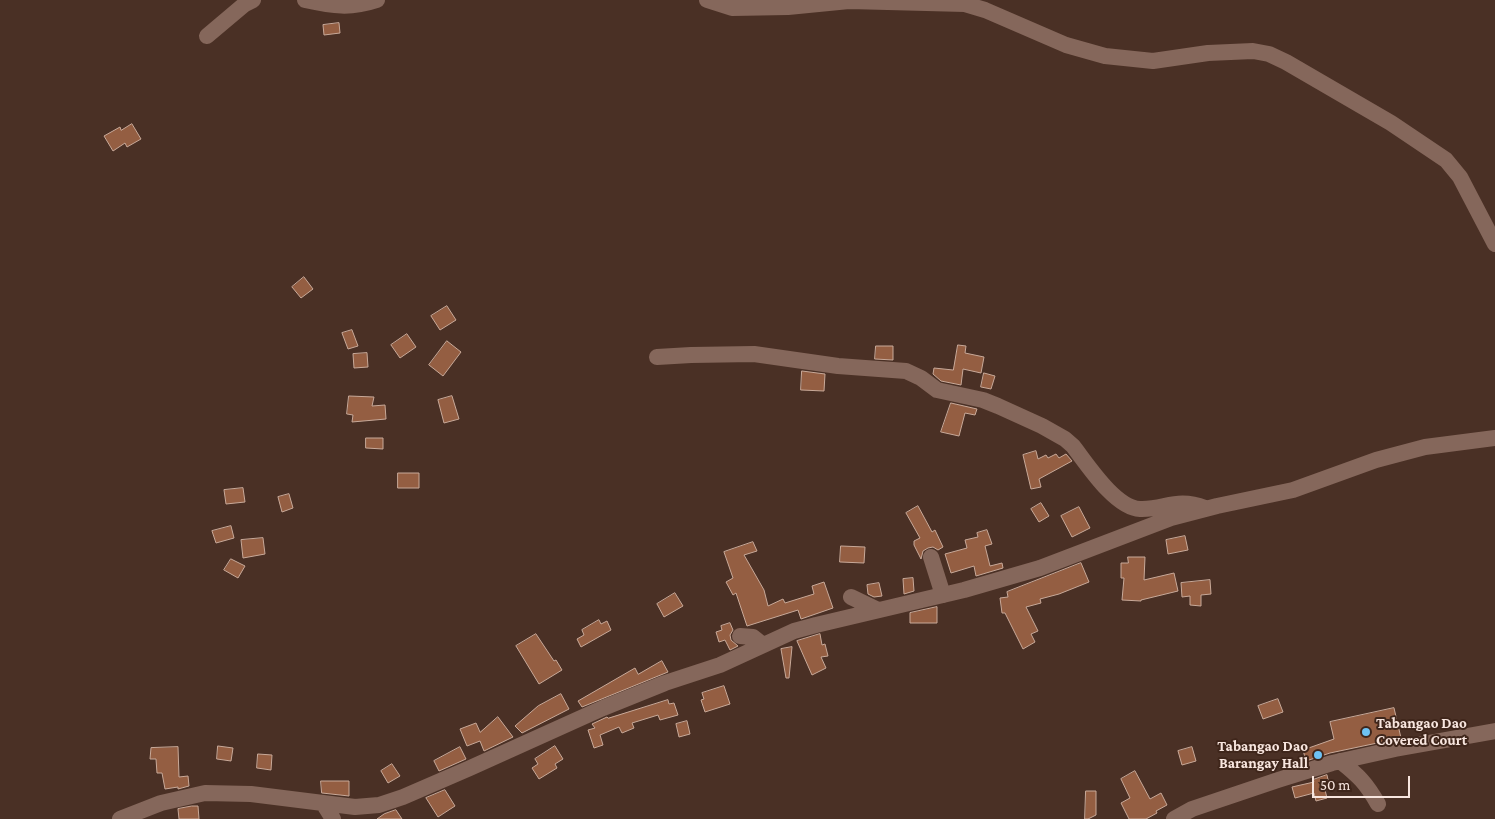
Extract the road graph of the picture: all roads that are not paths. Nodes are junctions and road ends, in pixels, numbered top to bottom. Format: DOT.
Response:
graph roads {
  1 [pos="253,0"];
  2 [pos="305,0"];
  3 [pos="377,0"];
  4 [pos="707,0"];
  5 [pos="207,36"];
  6 [pos="1495,244"];
  7 [pos="657,357"];
  8 [pos="1495,438"];
  9 [pos="1207,509"];
  10 [pos="931,557"];
  11 [pos="943,595"];
  12 [pos="852,597"];
  13 [pos="878,610"];
  14 [pos="740,636"];
  15 [pos="764,645"];
  16 [pos="1495,731"];
  17 [pos="1340,761"];
  18 [pos="323,802"];
  19 [pos="1378,804"];
  20 [pos="120,819"];
  21 [pos="333,819"];
  22 [pos="1174,819"];
  1 -- 5 [label="street"];
  2 -- 3 [label="street"];
  4 -- 6 [label="street"];
  7 -- 9 [label="street"];
  8 -- 9 [label="street"];
  9 -- 11 [label="street"];
  10 -- 11 [label="street"];
  11 -- 13 [label="street"];
  12 -- 13 [label="street"];
  13 -- 15 [label="street"];
  14 -- 15 [label="street"];
  15 -- 18 [label="street"];
  16 -- 17 [label="street"];
  17 -- 19 [label="street"];
  17 -- 22 [label="street"];
  18 -- 20 [label="street"];
  18 -- 21 [label="street"];
}
